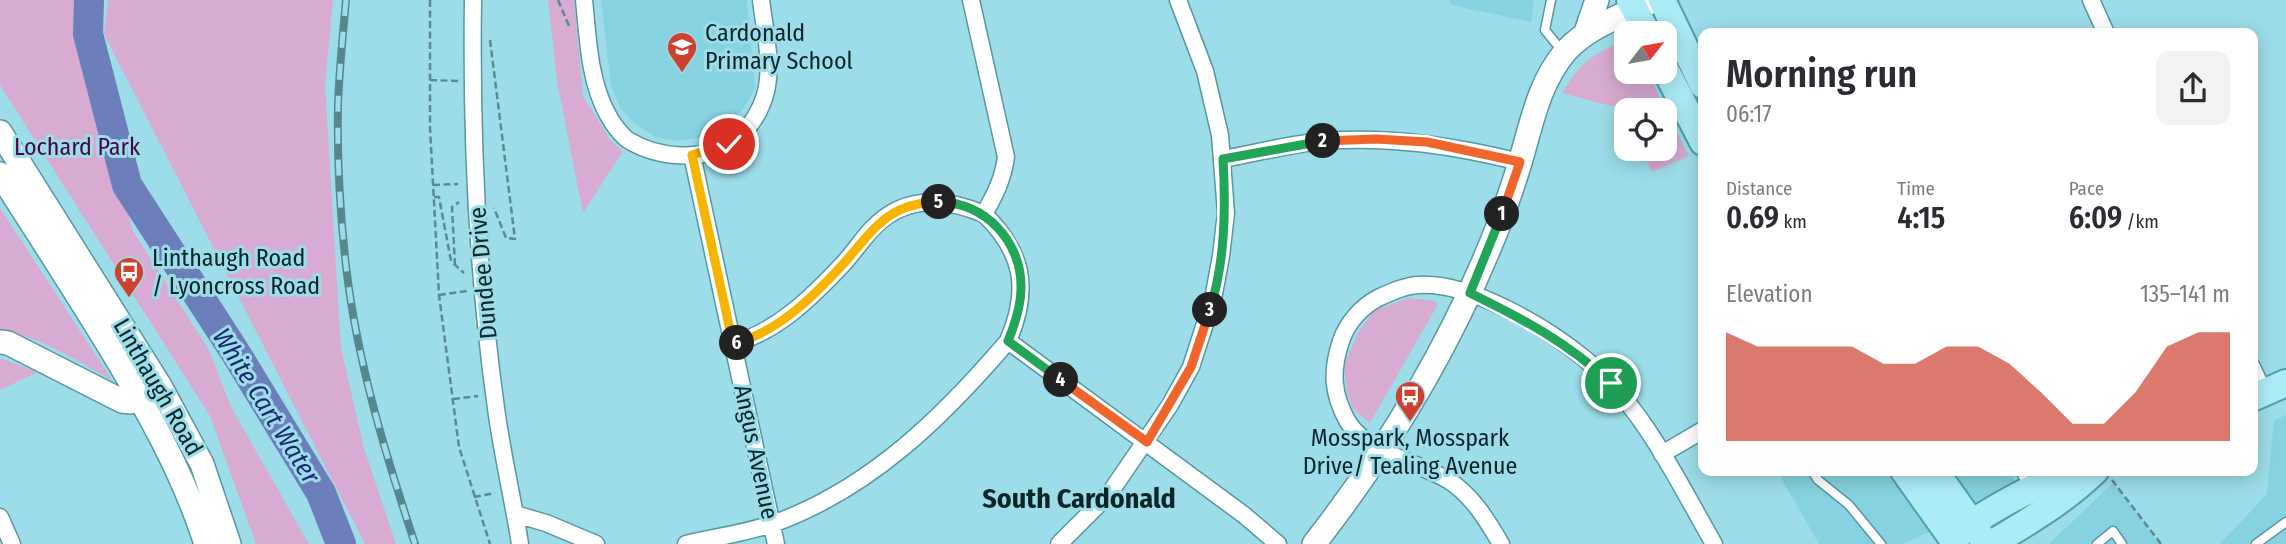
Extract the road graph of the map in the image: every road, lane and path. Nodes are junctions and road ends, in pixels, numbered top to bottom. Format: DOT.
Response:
graph roads {
  1 [pos="430,0"];
  2 [pos="473,0"];
  3 [pos="584,0"];
  4 [pos="761,0"];
  5 [pos="971,0"];
  6 [pos="1551,0"];
  7 [pos="1597,0"];
  8 [pos="1662,0"];
  9 [pos="2091,0"];
  10 [pos="1183,2"];
  11 [pos="1642,11"];
  12 [pos="2104,28"];
  13 [pos="1586,32"];
  14 [pos="491,41"];
  15 [pos="1564,53"];
  16 [pos="1698,75"];
  17 [pos="430,80"];
  18 [pos="446,81"];
  19 [pos="1672,84"];
  20 [pos="0,132"];
  21 [pos="1698,133"];
  22 [pos="692,155"];
  23 [pos="1223,159"];
  24 [pos="8,161"];
  25 [pos="1520,162"];
  26 [pos="0,174"];
  27 [pos="433,185"];
  28 [pos="450,185"];
  29 [pos="477,193"];
  30 [pos="434,197"];
  31 [pos="984,214"];
  32 [pos="455,265"];
  33 [pos="482,279"];
  34 [pos="452,293"];
  35 [pos="1470,293"];
  36 [pos="439,295"];
  37 [pos="1008,341"];
  38 [pos="0,342"];
  39 [pos="733,344"];
  40 [pos="160,386"];
  41 [pos="471,397"];
  42 [pos="140,398"];
  43 [pos="453,399"];
  44 [pos="1698,433"];
  45 [pos="1147,442"];
  46 [pos="1383,450"];
  47 [pos="1662,454"];
  48 [pos="1815,476"];
  49 [pos="1909,476"];
  50 [pos="1938,476"];
  51 [pos="2061,476"];
  52 [pos="2090,476"];
  53 [pos="2109,476"];
  54 [pos="2031,492"];
  55 [pos="486,494"];
  56 [pos="474,497"];
  57 [pos="515,514"];
  58 [pos="0,517"];
  59 [pos="2286,522"];
  60 [pos="771,524"];
  61 [pos="1974,539"];
  62 [pos="12,544"];
  63 [pos="206,544"];
  64 [pos="229,544"];
  65 [pos="490,544"];
  66 [pos="520,544"];
  67 [pos="597,544"];
  68 [pos="687,544"];
  69 [pos="776,544"];
  70 [pos="1059,544"];
  71 [pos="1278,544"];
  72 [pos="1314,544"];
  73 [pos="1502,544"];
  74 [pos="1714,544"];
  75 [pos="1881,544"];
  76 [pos="2028,544"];
  77 [pos="2097,544"];
  78 [pos="2122,544"];
  79 [pos="2161,544"];
  80 [pos="2256,544"];
  1 -- 17 [label="path"];
  2 -- 29 [label="street, Dundee Drive"];
  3 -- 22 [label="street"];
  4 -- 22 [label="street"];
  5 -- 31 [label="street"];
  6 -- 15 [label="lane"];
  7 -- 13 [label="street"];
  8 -- 16 [label="main road"];
  9 -- 12 [label="street"];
  10 -- 23 [label="street"];
  11 -- 13 [label="street"];
  13 -- 15 [label="street"];
  14 -- 29 [label="path"];
  15 -- 25 [label="street"];
  17 -- 18 [label="path"];
  17 -- 27 [label="path"];
  19 -- 21 [label="main road"];
  20 -- 24 [label="street, Linthaugh Road"];
  22 -- 39 [label="street, Angus Avenue"];
  23 -- 25 [label="street"];
  23 -- 45 [label="street"];
  24 -- 40 [label="street, Linthaugh Road"];
  25 -- 35 [label="street"];
  26 -- 42 [label="street, Linthaugh Road"];
  27 -- 28 [label="path"];
  27 -- 30 [label="path"];
  29 -- 32 [label="path"];
  29 -- 33 [label="street, Dundee Drive"];
  30 -- 32 [label="path"];
  30 -- 36 [label="path"];
  31 -- 37 [label="street"];
  31 -- 39 [label="street"];
  32 -- 33 [label="path"];
  33 -- 57 [label="street, Dundee Drive"];
  34 -- 36 [label="path"];
  35 -- 46 [label="street"];
  35 -- 46 [label="street"];
  35 -- 47 [label="street"];
  36 -- 43 [label="path"];
  37 -- 45 [label="street"];
  37 -- 60 [label="street"];
  38 -- 42 [label="street"];
  39 -- 60 [label="street, Angus Avenue"];
  40 -- 42 [label="street"];
  40 -- 64 [label="street, Linthaugh Road"];
  41 -- 43 [label="path"];
  42 -- 63 [label="street, Linthaugh Road"];
  43 -- 56 [label="path"];
  44 -- 47 [label="street"];
  45 -- 70 [label="street"];
  45 -- 71 [label="street"];
  46 -- 72 [label="street"];
  46 -- 73 [label="street"];
  47 -- 74 [label="street"];
  48 -- 75 [label="lane"];
  49 -- 61 [label="main road"];
  50 -- 61 [label="main road"];
  51 -- 54 [label="main road"];
  52 -- 54 [label="main road"];
  53 -- 79 [label="path"];
  54 -- 61 [label="main road"];
  54 -- 61 [label="main road"];
  54 -- 76 [label="main road"];
  55 -- 56 [label="path"];
  56 -- 65 [label="path"];
  57 -- 66 [label="street, Dundee Drive"];
  57 -- 67 [label="street"];
  58 -- 62 [label="street"];
  59 -- 80 [label="lane"];
  60 -- 68 [label="street"];
  60 -- 69 [label="street, Angus Avenue"];
  77 -- 78 [label="lane"];
}
